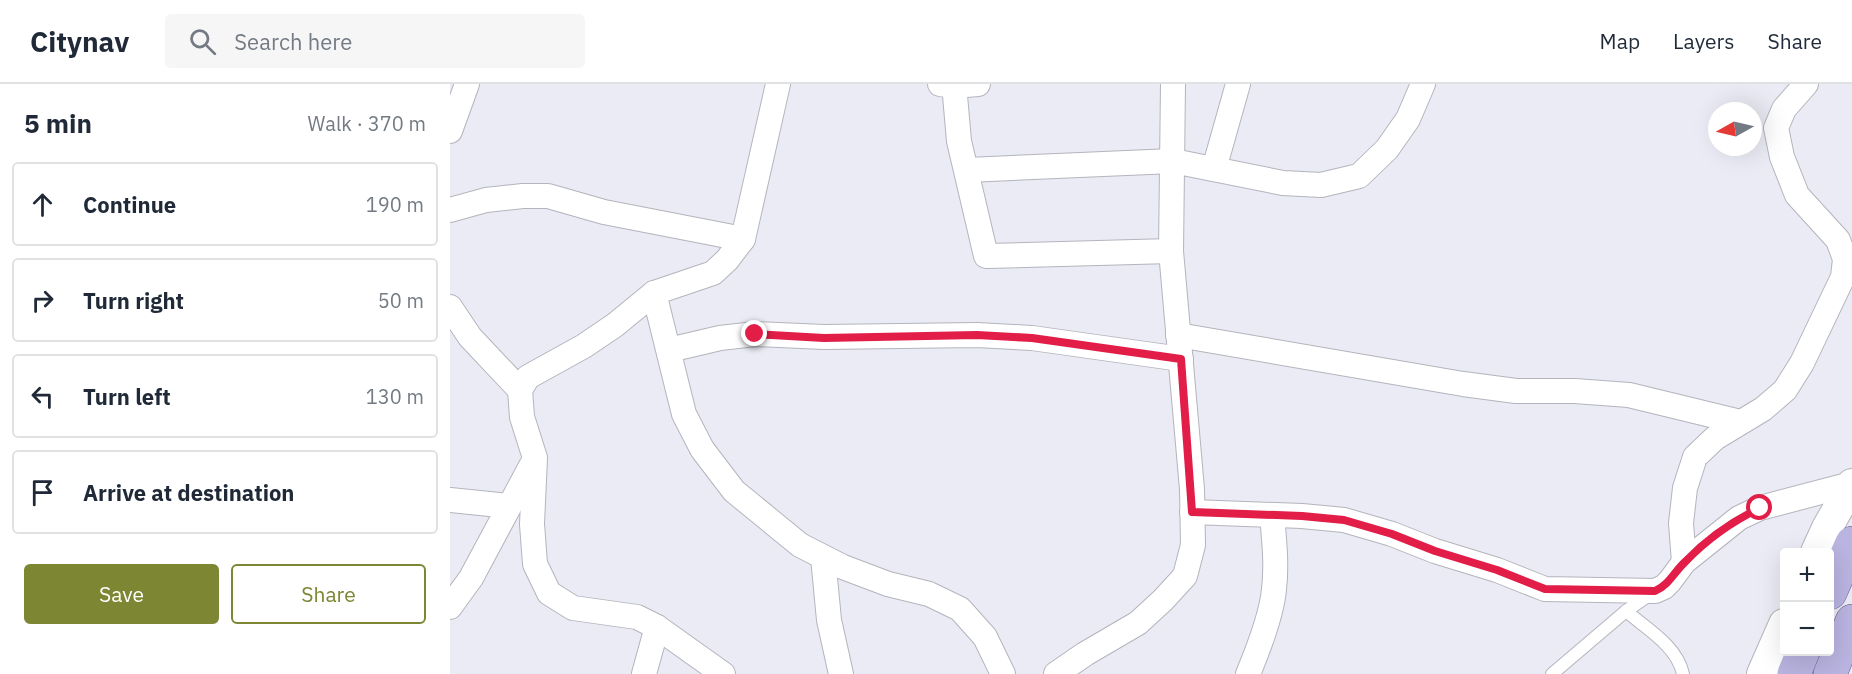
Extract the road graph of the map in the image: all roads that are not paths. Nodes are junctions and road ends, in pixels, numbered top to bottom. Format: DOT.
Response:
graph roads {
  1 [pos="467,84"];
  2 [pos="778,84"];
  3 [pos="1173,84"];
  4 [pos="1238,84"];
  5 [pos="1423,84"];
  6 [pos="1806,84"];
  7 [pos="956,85"];
  8 [pos="450,131"];
  9 [pos="1173,161"];
  10 [pos="1214,169"];
  11 [pos="967,170"];
  12 [pos="450,210"];
  13 [pos="743,239"];
  14 [pos="1171,250"];
  15 [pos="654,293"];
  16 [pos="450,307"];
  17 [pos="1178,335"];
  18 [pos="669,350"];
  19 [pos="1181,359"];
  20 [pos="520,390"];
  21 [pos="1740,422"];
  22 [pos="535,458"];
  23 [pos="1852,484"];
  24 [pos="450,500"];
  25 [pos="509,506"];
  26 [pos="1192,512"];
  27 [pos="1272,514"];
  28 [pos="1852,543"];
  29 [pos="1818,548"];
  30 [pos="823,557"];
  31 [pos="1684,562"];
  32 [pos="1834,583"];
  33 [pos="1655,591"];
  34 [pos="450,607"];
  35 [pos="1626,612"];
  36 [pos="1852,621"];
  37 [pos="657,627"];
  38 [pos="1780,635"];
  39 [pos="1801,656"];
  40 [pos="644,674"];
  41 [pos="723,674"];
  42 [pos="841,674"];
  43 [pos="1003,674"];
  44 [pos="1056,674"];
  45 [pos="1248,674"];
  46 [pos="1552,674"];
  47 [pos="1683,674"];
  48 [pos="1762,674"];
  49 [pos="1794,674"];
  50 [pos="1830,674"];
  1 -- 8 [label="street"];
  2 -- 13 [label="street"];
  3 -- 9 [label="street"];
  4 -- 10 [label="street"];
  5 -- 10 [label="street"];
  6 -- 21 [label="street"];
  7 -- 11 [label="street"];
  9 -- 10 [label="street"];
  9 -- 11 [label="street"];
  9 -- 14 [label="street"];
  11 -- 14 [label="street"];
  12 -- 13 [label="street"];
  13 -- 15 [label="street"];
  14 -- 17 [label="street"];
  15 -- 18 [label="street"];
  15 -- 20 [label="street"];
  16 -- 20 [label="street"];
  17 -- 19 [label="street"];
  17 -- 21 [label="street"];
  18 -- 19 [label="street"];
  18 -- 30 [label="street"];
  19 -- 26 [label="street"];
  20 -- 22 [label="street"];
  21 -- 31 [label="street"];
  22 -- 25 [label="street"];
  22 -- 37 [label="street"];
  23 -- 29 [label="street"];
  23 -- 31 [label="street"];
  24 -- 25 [label="street"];
  25 -- 34 [label="street"];
  26 -- 27 [label="street"];
  26 -- 44 [label="street"];
  27 -- 33 [label="street"];
  27 -- 45 [label="street"];
  28 -- 32 [label="main road"];
  30 -- 42 [label="street"];
  30 -- 43 [label="street"];
  31 -- 33 [label="street"];
  33 -- 35 [label="lane"];
  35 -- 46 [label="lane"];
  35 -- 47 [label="lane"];
  36 -- 50 [label="main road"];
  37 -- 40 [label="street"];
  37 -- 41 [label="street"];
  38 -- 48 [label="street"];
  39 -- 49 [label="main road"];
}
